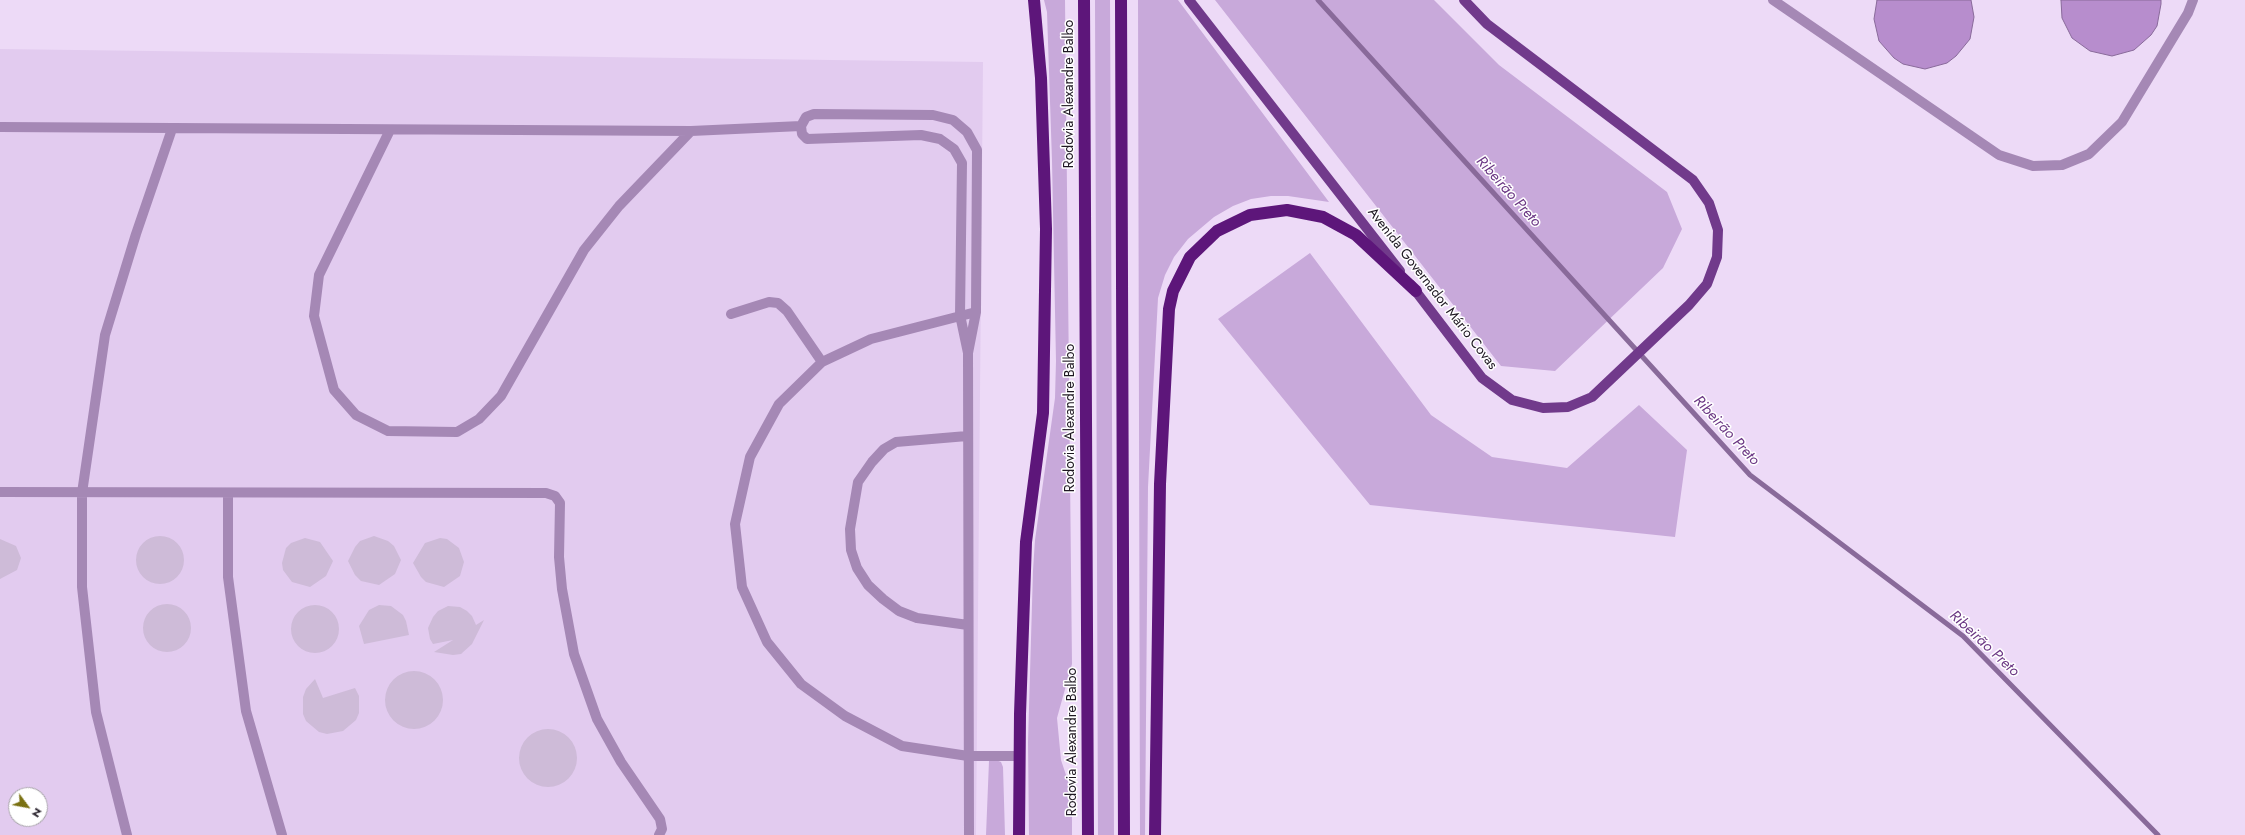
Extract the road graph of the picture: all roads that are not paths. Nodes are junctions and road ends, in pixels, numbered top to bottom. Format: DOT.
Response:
graph roads {
  1 [pos="1034,0"];
  2 [pos="1084,0"];
  3 [pos="1121,0"];
  4 [pos="1189,0"];
  5 [pos="1464,0"];
  6 [pos="1772,0"];
  7 [pos="2193,0"];
  8 [pos="801,126"];
  9 [pos="0,127"];
  10 [pos="172,129"];
  11 [pos="390,130"];
  12 [pos="691,131"];
  13 [pos="1416,291"];
  14 [pos="976,312"];
  15 [pos="731,314"];
  16 [pos="960,315"];
  17 [pos="968,352"];
  18 [pos="822,362"];
  19 [pos="968,436"];
  20 [pos="0,492"];
  21 [pos="82,493"];
  22 [pos="228,493"];
  23 [pos="968,624"];
  24 [pos="968,756"];
  25 [pos="1019,756"];
  26 [pos="127,835"];
  27 [pos="282,835"];
  28 [pos="659,835"];
  29 [pos="969,835"];
  30 [pos="1019,835"];
  31 [pos="1088,835"];
  32 [pos="1124,835"];
  33 [pos="1154,835"];
  1 -- 25 [label="highway"];
  2 -- 31 [label="highway, Rodovia Alexandre Balbo"];
  3 -- 32 [label="highway"];
  4 -- 13 [label="main road, Avenida Governador Mário Covas"];
  5 -- 13 [label="main road, Avenida Governador Mário Covas"];
  6 -- 7 [label="street"];
  8 -- 12 [label="street"];
  8 -- 14 [label="street"];
  8 -- 16 [label="street"];
  9 -- 10 [label="street"];
  10 -- 11 [label="street"];
  10 -- 21 [label="street"];
  11 -- 12 [label="street"];
  11 -- 12 [label="street"];
  13 -- 33 [label="highway"];
  14 -- 16 [label="street"];
  14 -- 17 [label="street"];
  15 -- 18 [label="street"];
  16 -- 17 [label="street"];
  16 -- 18 [label="street"];
  17 -- 19 [label="street"];
  18 -- 24 [label="street"];
  19 -- 23 [label="street"];
  19 -- 23 [label="street"];
  20 -- 21 [label="street"];
  21 -- 22 [label="street"];
  21 -- 26 [label="street"];
  22 -- 27 [label="street"];
  22 -- 28 [label="street"];
  23 -- 24 [label="street"];
  24 -- 25 [label="street"];
  24 -- 29 [label="street"];
  25 -- 30 [label="highway"];
}
